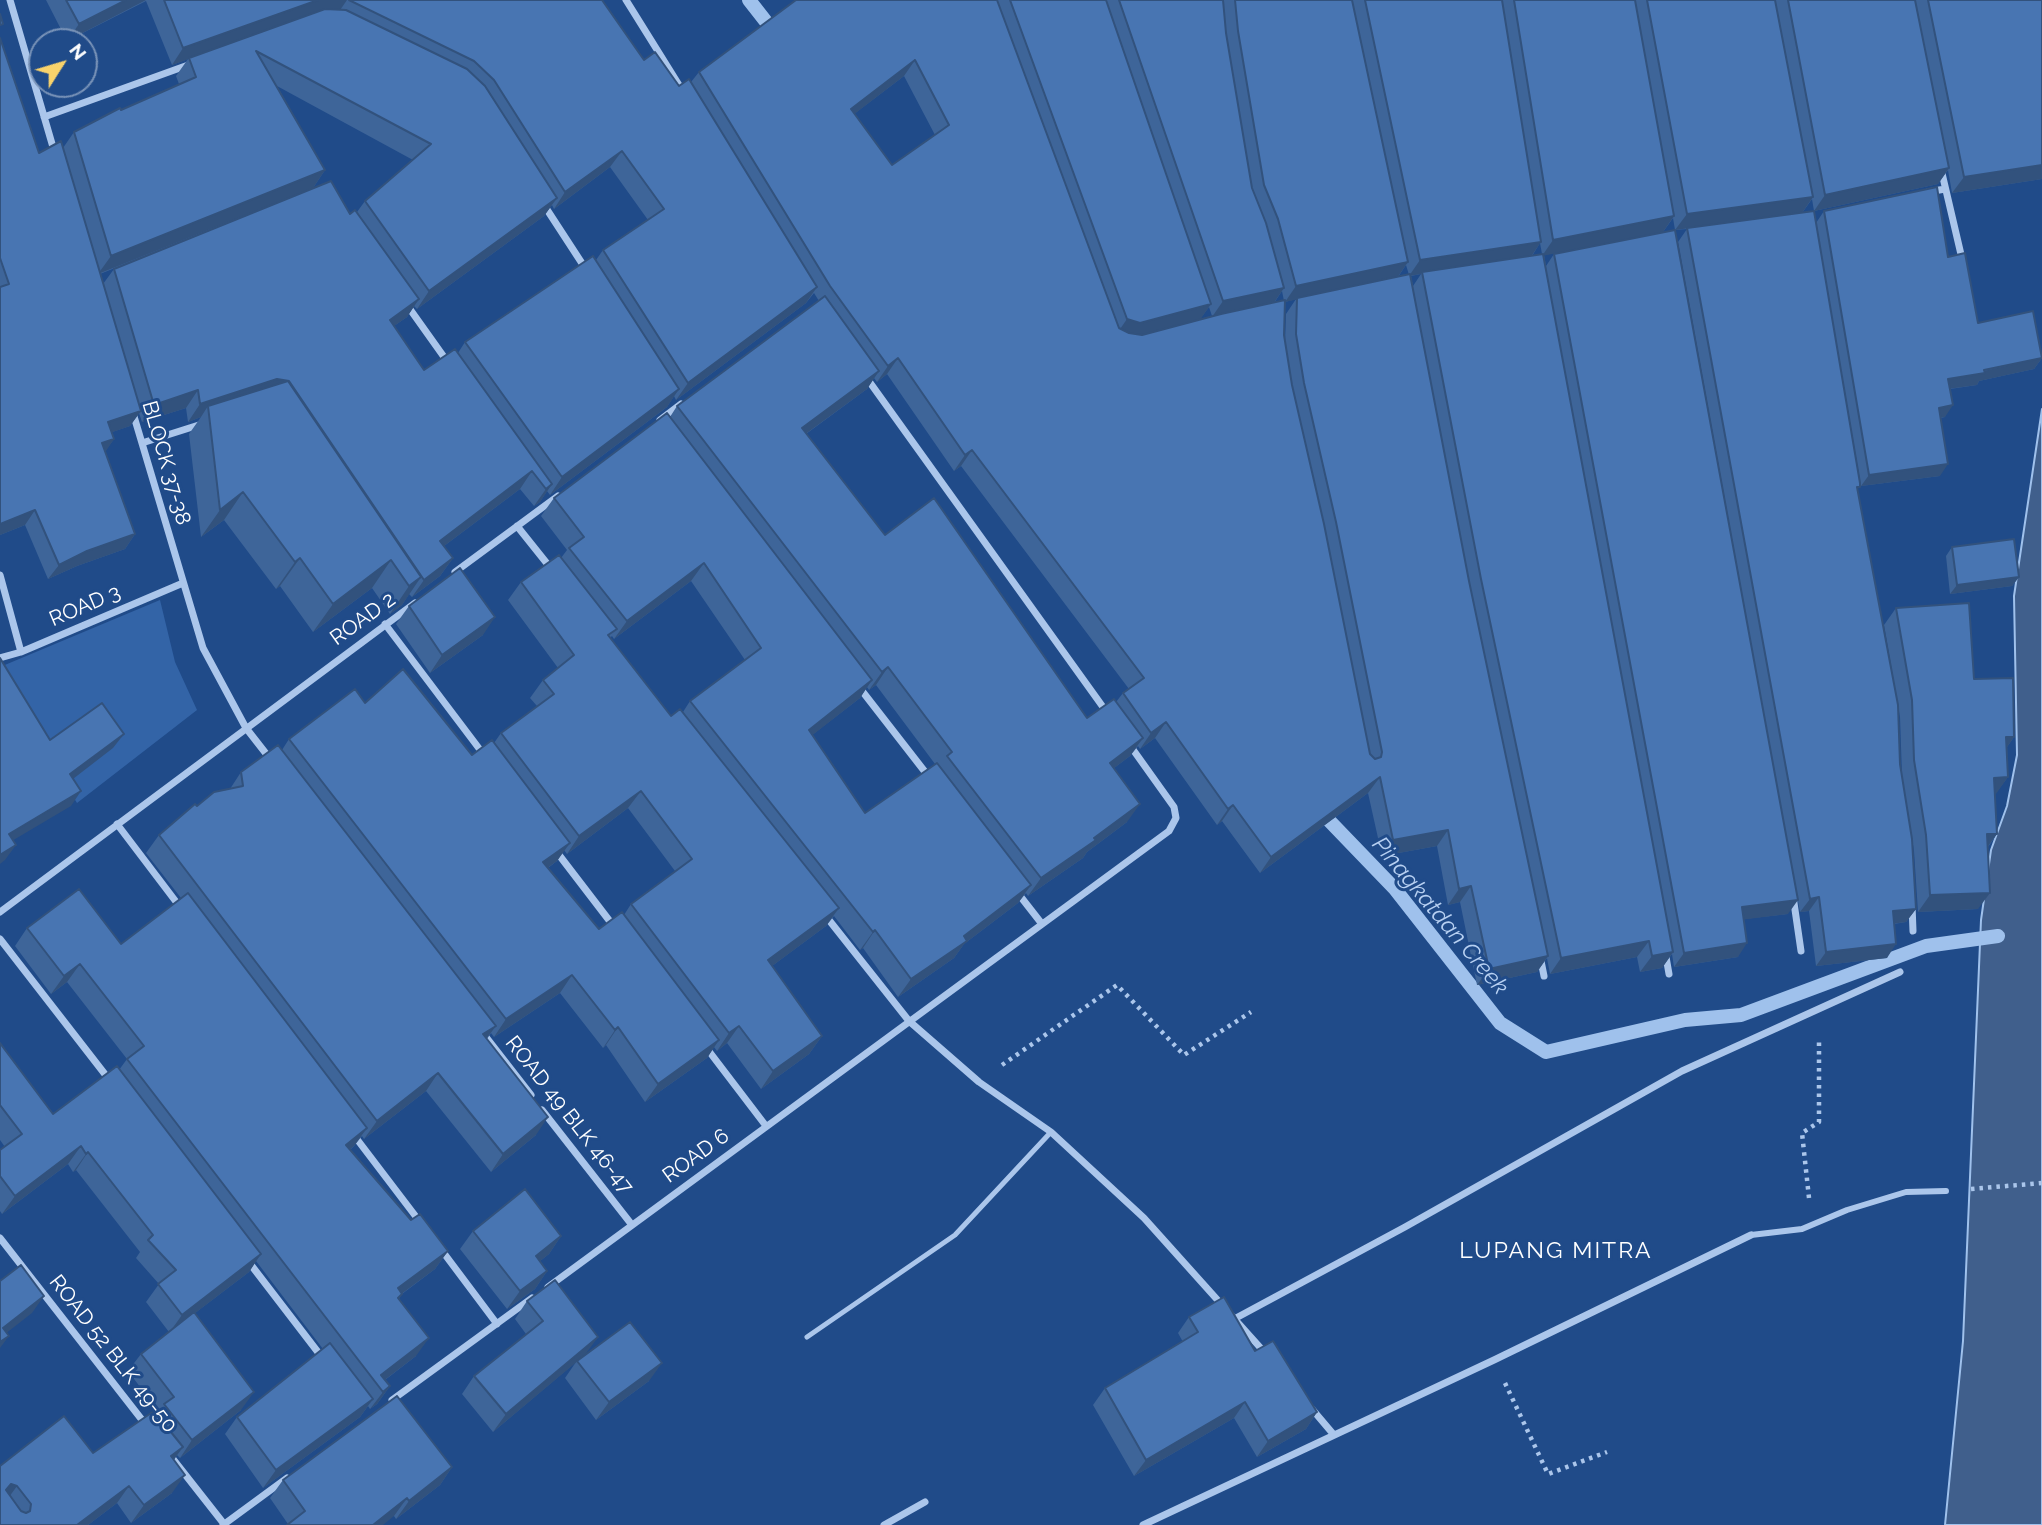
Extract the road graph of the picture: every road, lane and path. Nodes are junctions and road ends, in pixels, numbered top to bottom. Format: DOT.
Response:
graph roads {
  1 [pos="10,0"];
  2 [pos="626,0"];
  3 [pos="197,62"];
  4 [pos="691,106"];
  5 [pos="44,117"];
  6 [pos="1939,162"];
  7 [pos="59,168"];
  8 [pos="1945,189"];
  9 [pos="536,191"];
  10 [pos="1917,194"];
  11 [pos="1966,275"];
  12 [pos="594,283"];
  13 [pos="402,299"];
  14 [pos="451,367"];
  15 [pos="862,372"];
  16 [pos="667,397"];
  17 [pos="686,401"];
  18 [pos="130,403"];
  19 [pos="675,409"];
  20 [pos="205,423"];
  21 [pos="665,433"];
  22 [pos="142,443"];
  23 [pos="570,487"];
  24 [pos="540,492"];
  25 [pos="548,503"];
  26 [pos="517,526"];
  27 [pos="453,574"];
  28 [pos="0,575"];
  29 [pos="559,580"];
  30 [pos="183,583"];
  31 [pos="403,595"];
  32 [pos="421,598"];
  33 [pos="410,606"];
  34 [pos="385,624"];
  35 [pos="21,652"];
  36 [pos="0,658"];
  37 [pos="857,684"];
  38 [pos="1110,718"];
  39 [pos="246,728"];
  40 [pos="1126,740"];
  41 [pos="486,758"];
  42 [pos="281,772"];
  43 [pos="933,782"];
  44 [pos="117,824"];
  45 [pos="554,847"];
  46 [pos="1008,880"];
  47 [pos="1792,891"];
  48 [pos="1911,891"];
  49 [pos="815,902"];
  50 [pos="0,912"];
  51 [pos="185,913"];
  52 [pos="1042,924"];
  53 [pos="1913,931"];
  54 [pos="622,937"];
  55 [pos="0,939"];
  56 [pos="1664,947"];
  57 [pos="1538,949"];
  58 [pos="1801,951"];
  59 [pos="1900,972"];
  60 [pos="1669,974"];
  61 [pos="1544,976"];
  62 [pos="1819,1009"];
  63 [pos="1251,1013"];
  64 [pos="909,1021"];
  65 [pos="478,1026"];
  66 [pos="698,1037"];
  67 [pos="979,1082"];
  68 [pos="117,1091"];
  69 [pos="345,1124"];
  70 [pos="766,1126"];
  71 [pos="1051,1132"];
  72 [pos="2042,1183"];
  73 [pos="1946,1191"];
  74 [pos="421,1224"];
  75 [pos="632,1225"];
  76 [pos="1811,1225"];
  77 [pos="1751,1235"];
  78 [pos="0,1238"];
  79 [pos="438,1246"];
  80 [pos="243,1254"];
  81 [pos="1236,1318"];
  82 [pos="497,1324"];
  83 [pos="807,1337"];
  84 [pos="1272,1360"];
  85 [pos="1494,1360"];
  86 [pos="327,1363"];
  87 [pos="390,1402"];
  88 [pos="1307,1403"];
  89 [pos="151,1431"];
  90 [pos="1334,1435"];
  91 [pos="167,1451"];
  92 [pos="1607,1452"];
  93 [pos="291,1475"];
  94 [pos="925,1502"];
  95 [pos="223,1524"];
  96 [pos="884,1525"];
  97 [pos="1143,1525"];
  1 -- 5 [label="street"];
  2 -- 4 [label="street"];
  3 -- 5 [label="street"];
  5 -- 7 [label="street"];
  6 -- 8 [label="street"];
  8 -- 10 [label="street"];
  8 -- 11 [label="street"];
  9 -- 12 [label="street"];
  13 -- 14 [label="street"];
  15 -- 38 [label="street"];
  16 -- 19 [label="street"];
  17 -- 19 [label="street"];
  18 -- 22 [label="street, BLOCK 37-38"];
  19 -- 21 [label="street"];
  20 -- 22 [label="street"];
  22 -- 30 [label="street, BLOCK 37-38"];
  23 -- 25 [label="street"];
  24 -- 25 [label="street"];
  25 -- 26 [label="street"];
  26 -- 27 [label="street"];
  26 -- 29 [label="street"];
  28 -- 35 [label="street"];
  30 -- 35 [label="street, ROAD 3"];
  30 -- 39 [label="street, BLOCK 37-38"];
  31 -- 33 [label="street"];
  32 -- 33 [label="street, ROAD 2"];
  33 -- 34 [label="street, ROAD 2"];
  34 -- 39 [label="street, ROAD 2"];
  34 -- 41 [label="street"];
  35 -- 36 [label="street, ROAD 3"];
  37 -- 43 [label="street"];
  39 -- 42 [label="street"];
  39 -- 44 [label="street, ROAD 2"];
  40 -- 52 [label="street, ROAD 6"];
  44 -- 50 [label="street, ROAD 2"];
  44 -- 51 [label="street"];
  45 -- 54 [label="street"];
  46 -- 52 [label="street"];
  47 -- 58 [label="street"];
  48 -- 53 [label="street"];
  49 -- 64 [label="street"];
  52 -- 64 [label="street, ROAD 6"];
  55 -- 68 [label="street"];
  56 -- 60 [label="street"];
  57 -- 61 [label="street"];
  59 -- 62 [label="street"];
  62 -- 76 [label="path"];
  62 -- 81 [label="street"];
  63 -- 67 [label="path"];
  64 -- 67 [label="street"];
  64 -- 70 [label="street, ROAD 6"];
  65 -- 75 [label="street, ROAD 49 BLK 46-47"];
  66 -- 70 [label="street"];
  67 -- 71 [label="street"];
  69 -- 74 [label="street"];
  70 -- 75 [label="street, ROAD 6"];
  71 -- 81 [label="street"];
  71 -- 83 [label="lane"];
  72 -- 73 [label="path"];
  73 -- 76 [label="street"];
  75 -- 82 [label="street, ROAD 6"];
  76 -- 77 [label="street"];
  77 -- 85 [label="street"];
  78 -- 89 [label="street, ROAD 52 BLK 49-50"];
  79 -- 82 [label="street"];
  80 -- 86 [label="street"];
  81 -- 84 [label="street"];
  82 -- 87 [label="street, ROAD 6"];
  85 -- 90 [label="street"];
  85 -- 92 [label="path"];
  88 -- 90 [label="street"];
  90 -- 97 [label="street"];
  91 -- 95 [label="street, ROAD 52 BLK 49-50"];
  93 -- 95 [label="street"];
  94 -- 96 [label="street"];
}
